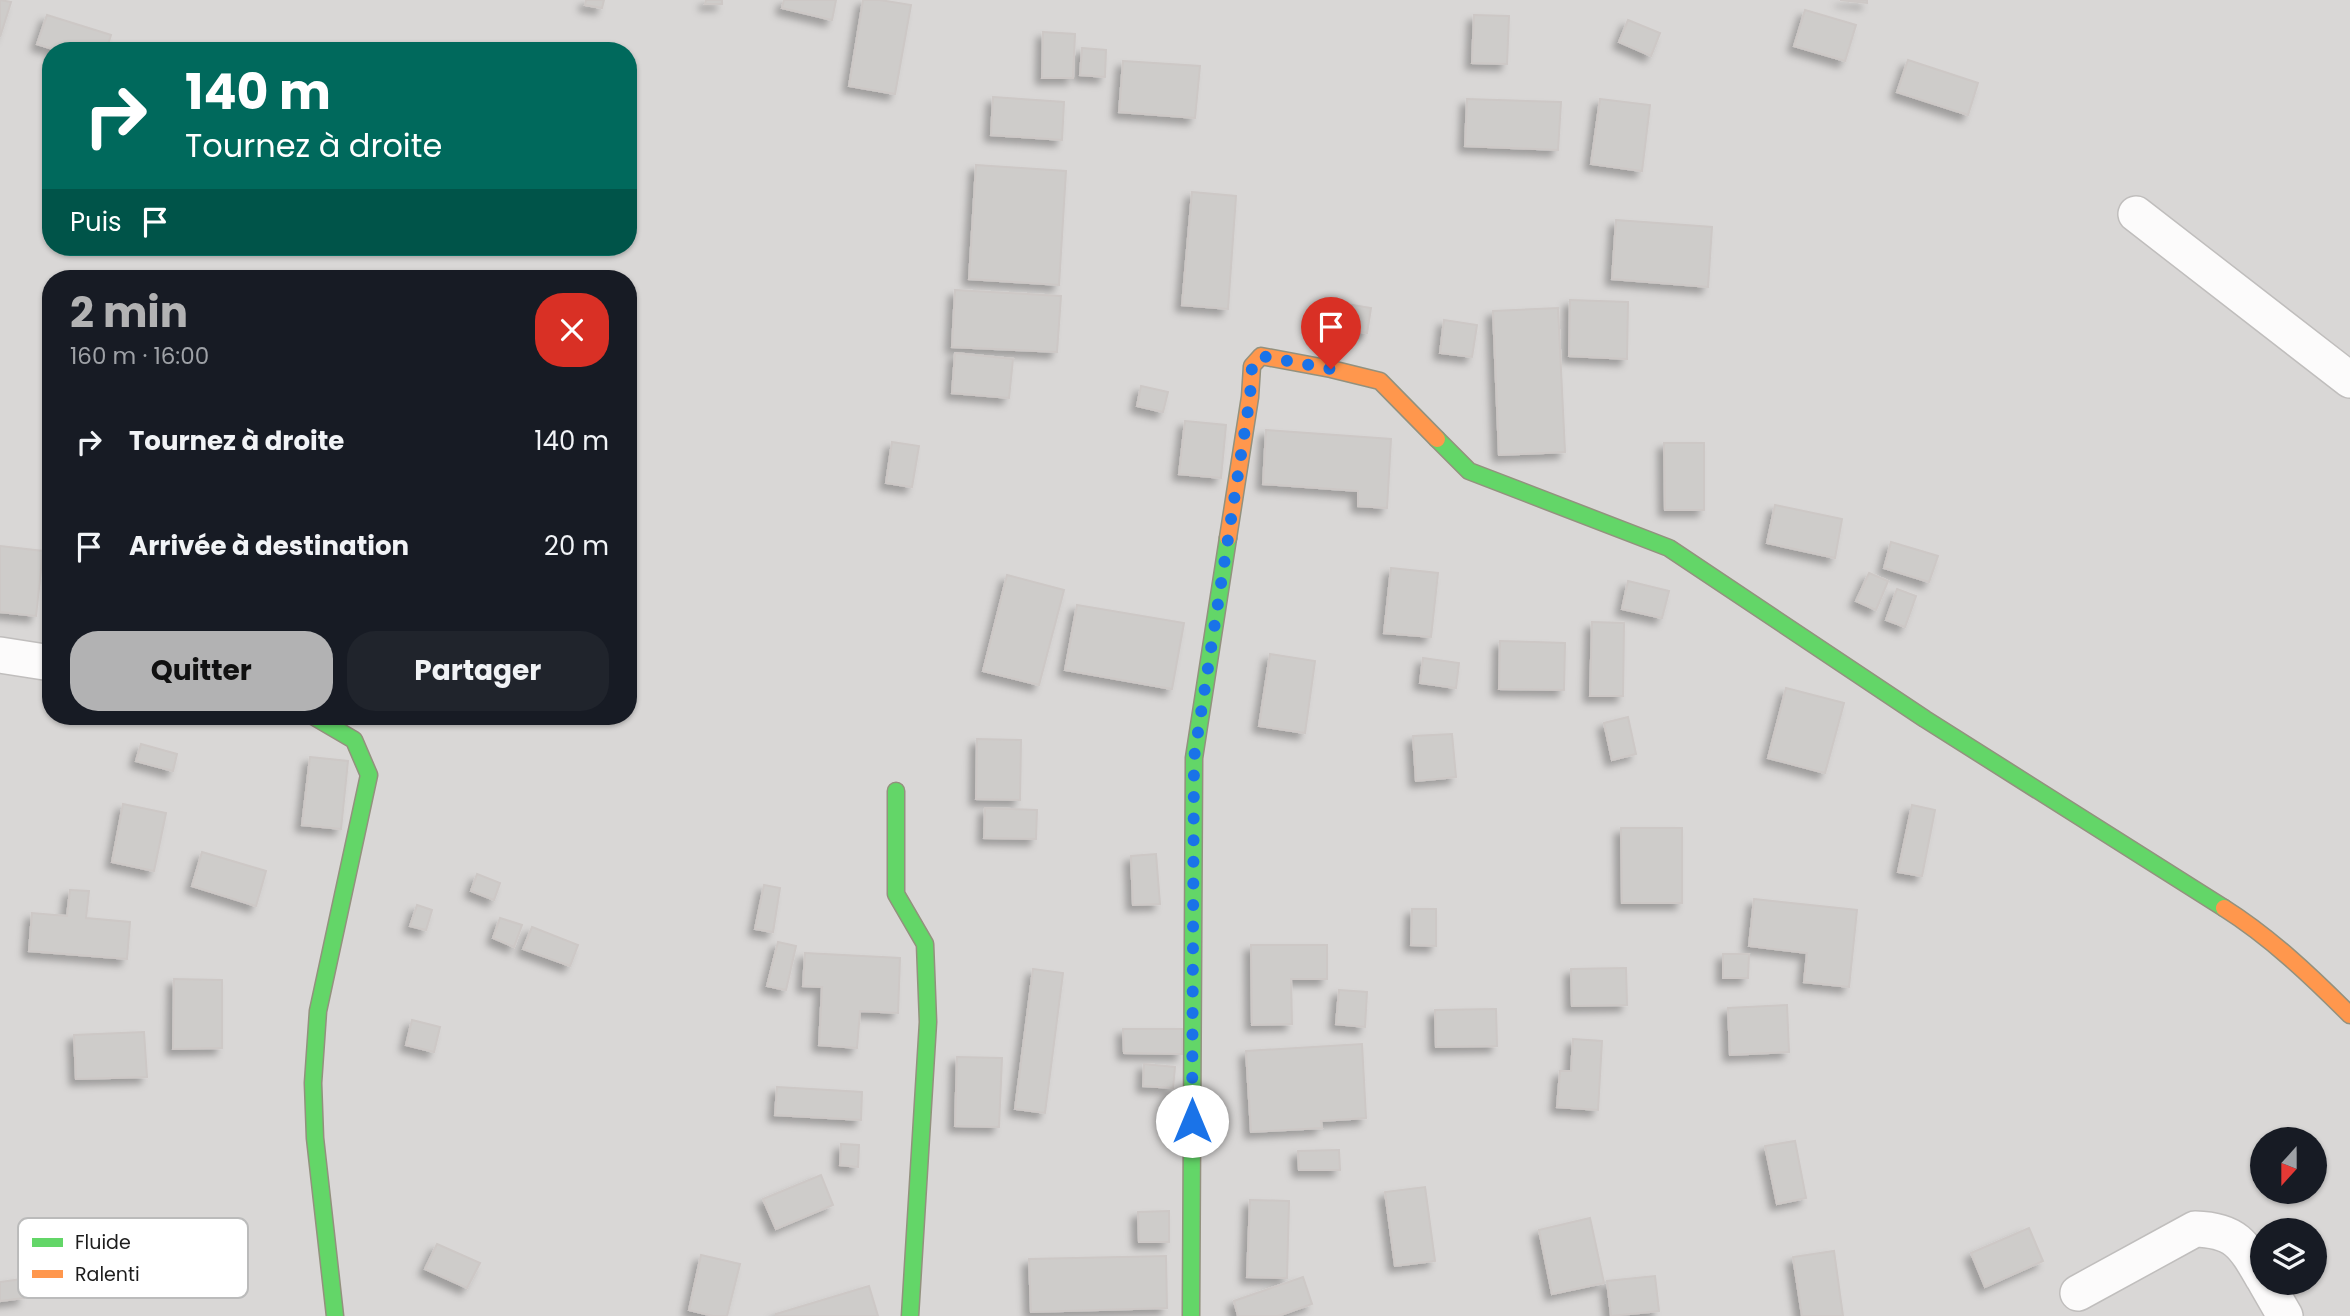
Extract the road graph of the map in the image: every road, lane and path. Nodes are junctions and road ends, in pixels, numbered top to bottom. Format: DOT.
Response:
graph roads {
  1 [pos="2136,214"];
  2 [pos="2350,380"];
  3 [pos="0,655"];
  4 [pos="42,662"];
  5 [pos="328,725"];
  6 [pos="896,791"];
  7 [pos="2350,1014"];
  8 [pos="2250,1256"];
  9 [pos="2078,1293"];
  10 [pos="2273,1295"];
  11 [pos="335,1316"];
  12 [pos="910,1316"];
  13 [pos="1191,1316"];
  14 [pos="2285,1316"];
  1 -- 2 [label="street"];
  3 -- 4 [label="street"];
  5 -- 11 [label="street"];
  6 -- 12 [label="street"];
  7 -- 13 [label="street"];
  8 -- 9 [label="street"];
  10 -- 14 [label="street"];
}
